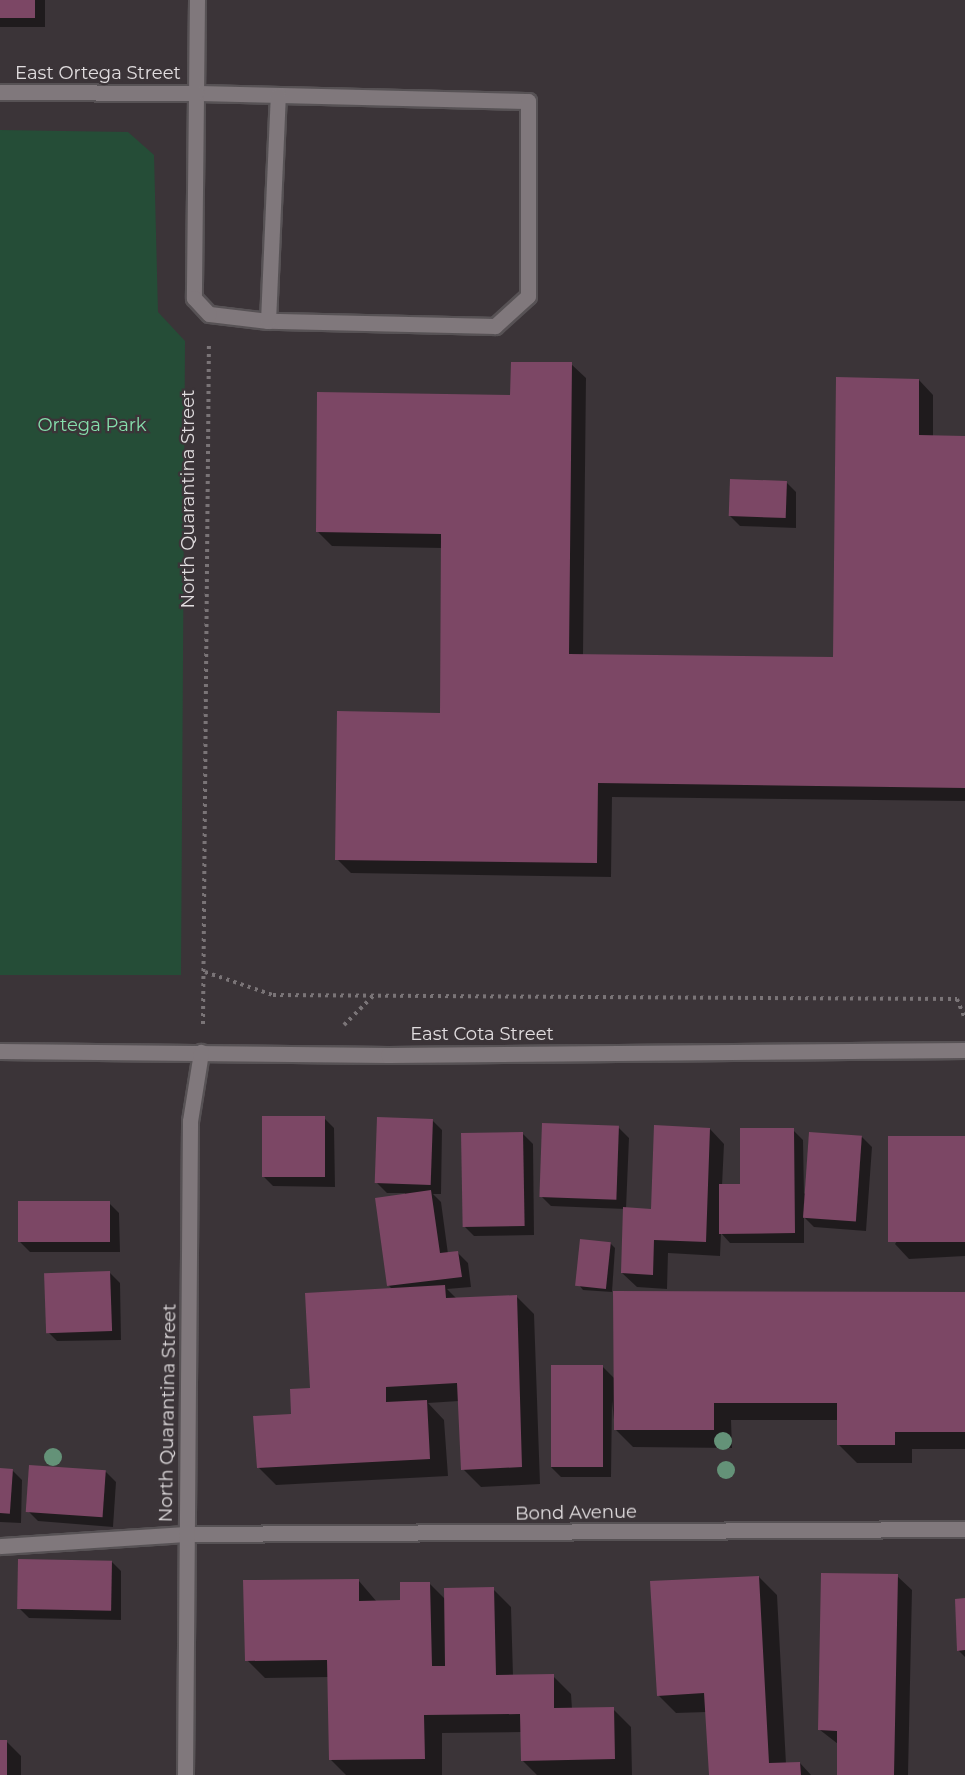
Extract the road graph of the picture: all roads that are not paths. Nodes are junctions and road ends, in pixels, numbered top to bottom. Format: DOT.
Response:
graph roads {
  1 [pos="197,0"];
  2 [pos="0,92"];
  3 [pos="196,93"];
  4 [pos="278,95"];
  5 [pos="268,321"];
  6 [pos="965,1050"];
  7 [pos="0,1051"];
  8 [pos="201,1052"];
  9 [pos="965,1529"];
  10 [pos="186,1534"];
  11 [pos="0,1546"];
  12 [pos="185,1775"];
  1 -- 3 [label="street"];
  2 -- 3 [label="street, East Ortega Street"];
  3 -- 4 [label="street, East Ortega Street"];
  3 -- 5 [label="street"];
  4 -- 5 [label="street"];
  4 -- 5 [label="street, East Ortega Street"];
  6 -- 8 [label="street, East Cota Street"];
  7 -- 8 [label="street, East Cota Street"];
  8 -- 10 [label="street, North Quarantina Street"];
  9 -- 10 [label="street, Bond Avenue"];
  10 -- 11 [label="street, Bond Avenue"];
  10 -- 12 [label="street, North Quarantina Street"];
}
